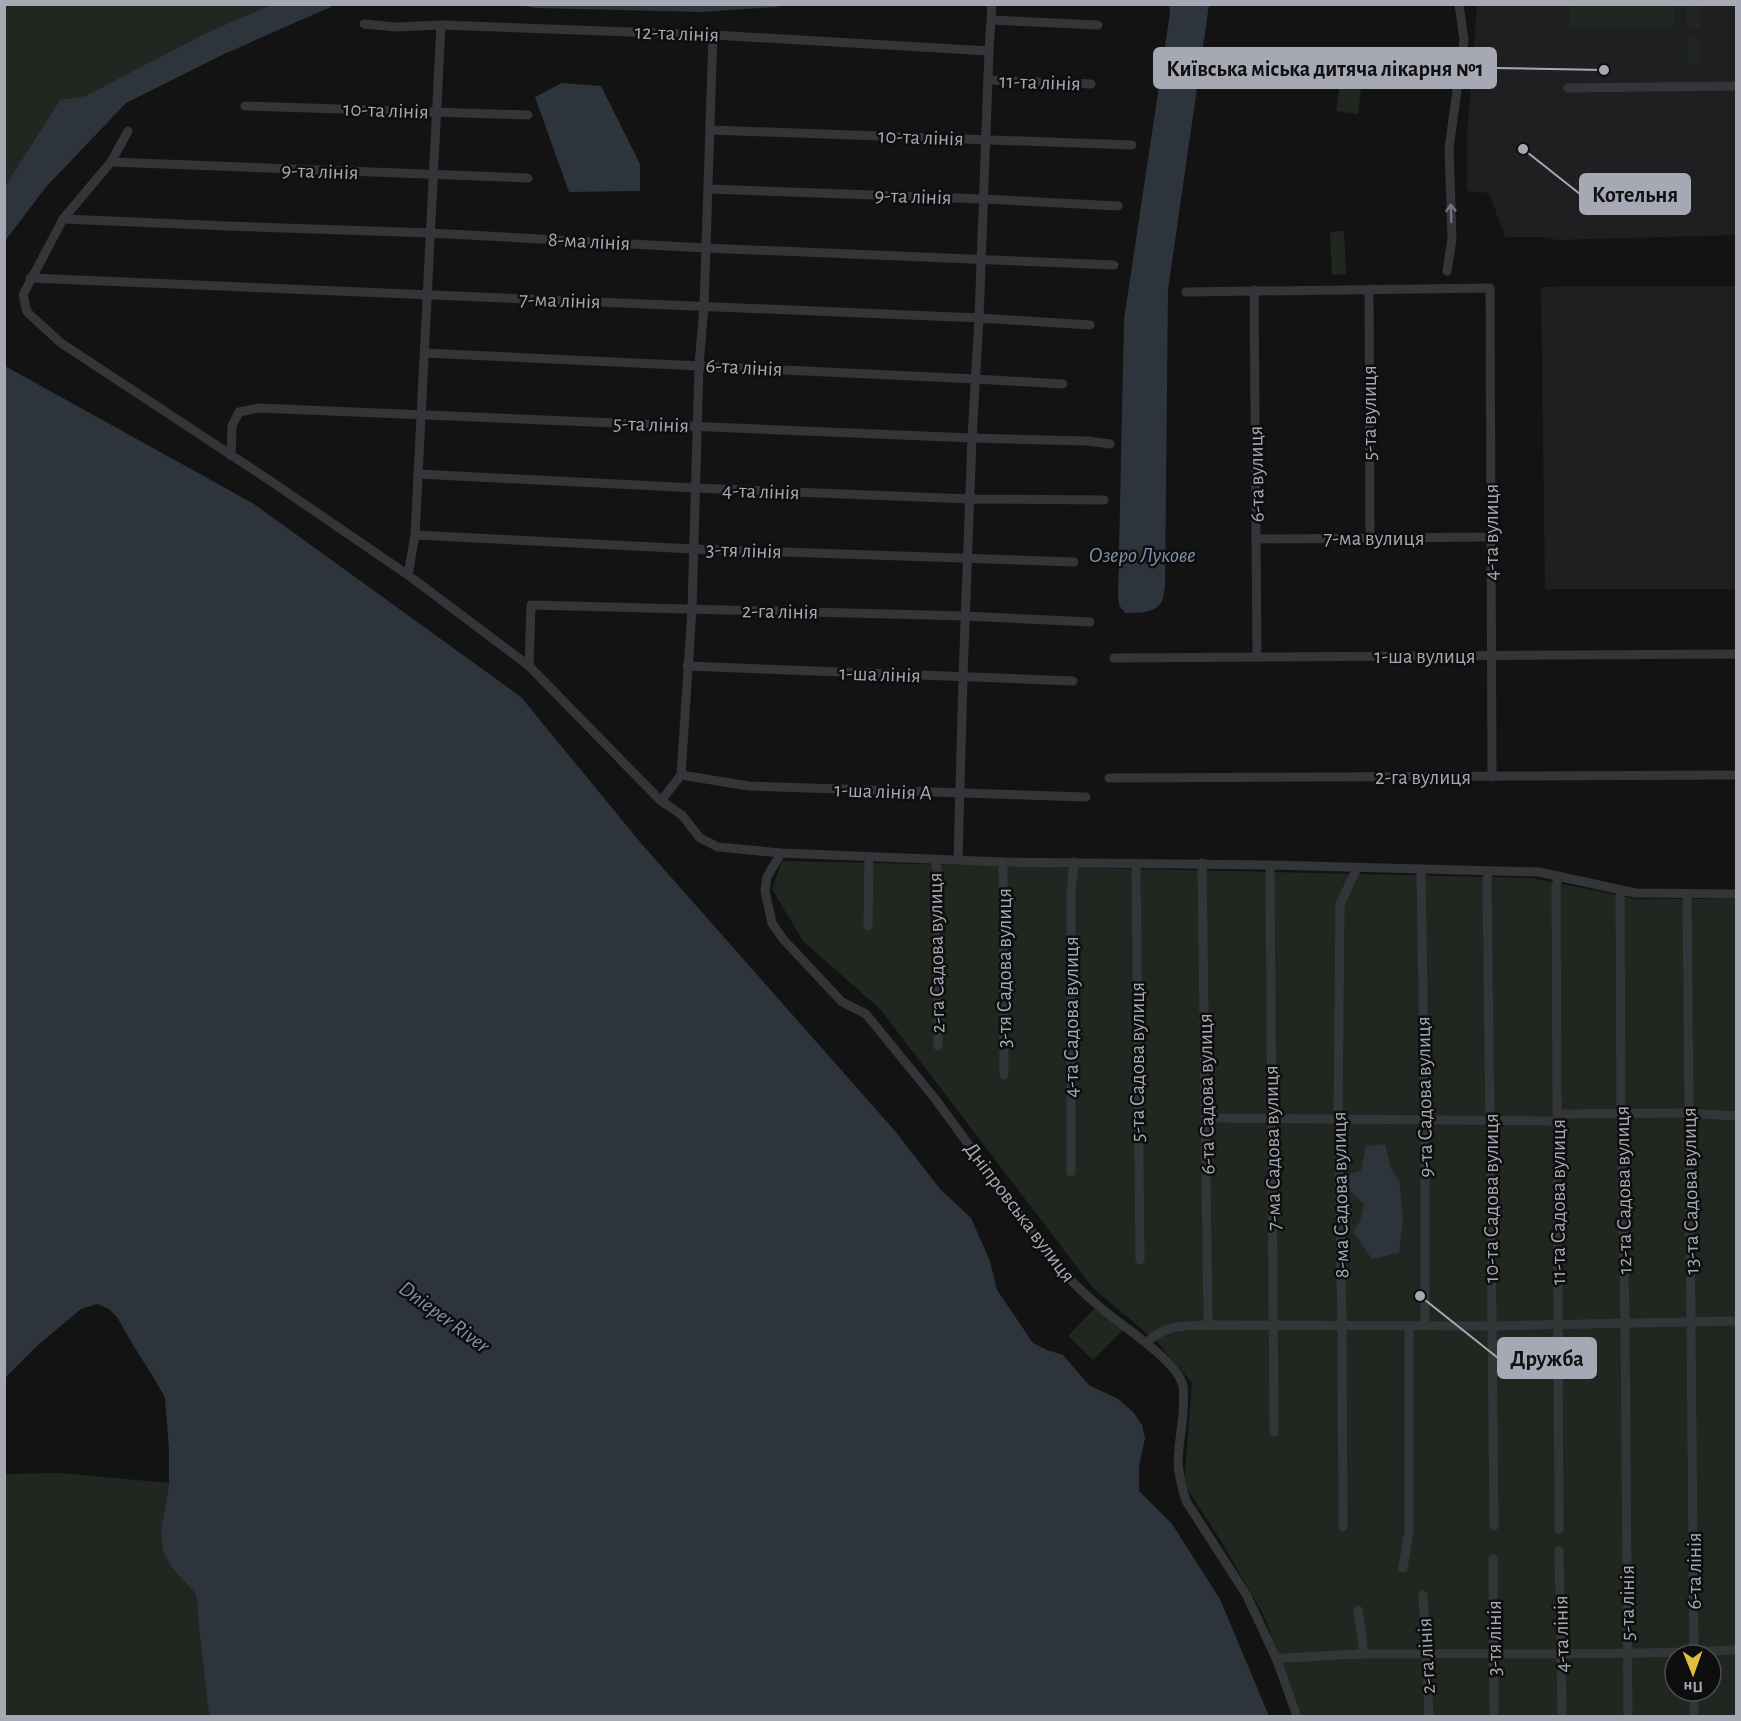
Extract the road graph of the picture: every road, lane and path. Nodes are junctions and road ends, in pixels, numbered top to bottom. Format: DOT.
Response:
graph roads {
  1 [pos="992,4"];
  2 [pos="1459,4"];
  3 [pos="992,20"];
  4 [pos="364,24"];
  5 [pos="441,25"];
  6 [pos="1098,26"];
  7 [pos="713,34"];
  8 [pos="989,51"];
  9 [pos="988,80"];
  10 [pos="1091,84"];
  11 [pos="1737,86"];
  12 [pos="1568,88"];
  13 [pos="245,105"];
  14 [pos="436,112"];
  15 [pos="528,115"];
  16 [pos="711,130"];
  17 [pos="128,131"];
  18 [pos="986,139"];
  19 [pos="1132,145"];
  20 [pos="111,162"];
  21 [pos="433,176"];
  22 [pos="528,178"];
  23 [pos="708,189"];
  24 [pos="983,199"];
  25 [pos="1118,206"];
  26 [pos="63,219"];
  27 [pos="430,233"];
  28 [pos="705,248"];
  29 [pos="981,260"];
  30 [pos="1114,265"];
  31 [pos="1447,271"];
  32 [pos="30,278"];
  33 [pos="1369,289"];
  34 [pos="1254,290"];
  35 [pos="1186,292"];
  36 [pos="427,294"];
  37 [pos="704,306"];
  38 [pos="979,318"];
  39 [pos="1090,325"];
  40 [pos="424,352"];
  41 [pos="699,365"];
  42 [pos="976,379"];
  43 [pos="1063,384"];
  44 [pos="421,415"];
  45 [pos="697,426"];
  46 [pos="972,438"];
  47 [pos="1110,444"];
  48 [pos="231,456"];
  49 [pos="418,474"];
  50 [pos="696,488"];
  51 [pos="970,499"];
  52 [pos="1104,500"];
  53 [pos="415,535"];
  54 [pos="1370,537"];
  55 [pos="1491,537"];
  56 [pos="1257,539"];
  57 [pos="694,549"];
  58 [pos="968,558"];
  59 [pos="1074,562"];
  60 [pos="408,575"];
  61 [pos="692,609"];
  62 [pos="965,616"];
  63 [pos="1090,622"];
  64 [pos="1737,654"];
  65 [pos="1492,655"];
  66 [pos="1257,657"];
  67 [pos="1114,658"];
  68 [pos="529,666"];
  69 [pos="687,666"];
  70 [pos="963,678"];
  71 [pos="1073,681"];
  72 [pos="681,775"];
  73 [pos="1737,775"];
  74 [pos="1492,777"];
  75 [pos="1109,778"];
  76 [pos="959,794"];
  77 [pos="1086,797"];
  78 [pos="661,801"];
  79 [pos="781,853"];
  80 [pos="869,857"];
  81 [pos="935,859"];
  82 [pos="958,860"];
  83 [pos="1003,862"];
  84 [pos="1074,862"];
  85 [pos="1136,863"];
  86 [pos="1202,863"];
  87 [pos="1270,865"];
  88 [pos="1357,868"];
  89 [pos="1421,869"];
  90 [pos="1488,871"];
  91 [pos="1559,876"];
  92 [pos="1620,890"];
  93 [pos="1687,894"];
  94 [pos="1737,894"];
  95 [pos="868,926"];
  96 [pos="938,1046"];
  97 [pos="1004,1075"];
  98 [pos="1689,1113"];
  99 [pos="1621,1114"];
  100 [pos="1737,1116"];
  101 [pos="1207,1118"];
  102 [pos="1271,1118"];
  103 [pos="1558,1118"];
  104 [pos="1338,1119"];
  105 [pos="1425,1120"];
  106 [pos="1491,1120"];
  107 [pos="1071,1172"];
  108 [pos="1140,1260"];
  109 [pos="1692,1321"];
  110 [pos="1737,1321"];
  111 [pos="1625,1323"];
  112 [pos="1559,1324"];
  113 [pos="1208,1325"];
  114 [pos="1275,1325"];
  115 [pos="1342,1325"];
  116 [pos="1409,1325"];
  117 [pos="1425,1325"];
  118 [pos="1491,1326"];
  119 [pos="1146,1343"];
  120 [pos="1274,1432"];
  121 [pos="1693,1487"];
  122 [pos="1626,1489"];
  123 [pos="1494,1526"];
  124 [pos="1343,1527"];
  125 [pos="1559,1529"];
  126 [pos="1559,1551"];
  127 [pos="1494,1560"];
  128 [pos="1403,1568"];
  129 [pos="1423,1595"];
  130 [pos="1358,1610"];
  131 [pos="1694,1643"];
  132 [pos="1494,1653"];
  133 [pos="1562,1653"];
  134 [pos="1663,1653"];
  135 [pos="1365,1654"];
  136 [pos="1427,1654"];
  137 [pos="1627,1654"];
  138 [pos="1276,1659"];
  139 [pos="1298,1716"];
  140 [pos="1429,1716"];
  141 [pos="1494,1716"];
  142 [pos="1562,1716"];
  143 [pos="1628,1716"];
  1 -- 3 [label="street"];
  31 -- 2 [label="street, one-way"];
  3 -- 6 [label="street"];
  3 -- 8 [label="street"];
  4 -- 5 [label="street, 12-та лінія"];
  5 -- 7 [label="street, 12-та лінія"];
  5 -- 14 [label="street"];
  7 -- 8 [label="street, 12-та лінія"];
  7 -- 16 [label="street"];
  8 -- 9 [label="street"];
  9 -- 10 [label="street, 11-та лінія"];
  9 -- 18 [label="street"];
  11 -- 12 [label="street"];
  13 -- 14 [label="street, 10-та лінія"];
  14 -- 15 [label="street, 10-та лінія"];
  14 -- 21 [label="street"];
  16 -- 18 [label="street, 10-та лінія"];
  16 -- 23 [label="street"];
  17 -- 20 [label="street"];
  18 -- 19 [label="street, 10-та лінія"];
  18 -- 24 [label="street"];
  20 -- 21 [label="street, 9-та лінія"];
  20 -- 26 [label="street"];
  21 -- 22 [label="street, 9-та лінія"];
  21 -- 27 [label="street"];
  23 -- 24 [label="street, 9-та лінія"];
  23 -- 28 [label="street"];
  24 -- 25 [label="street, 9-та лінія"];
  24 -- 29 [label="street"];
  26 -- 27 [label="street, 8-ма лінія"];
  26 -- 32 [label="street"];
  27 -- 28 [label="street, 8-ма лінія"];
  27 -- 36 [label="street"];
  28 -- 29 [label="street, 8-ма лінія"];
  28 -- 37 [label="street"];
  29 -- 30 [label="street, 8-ма лінія"];
  29 -- 38 [label="street"];
  32 -- 36 [label="street, 7-ма лінія"];
  32 -- 48 [label="street"];
  33 -- 34 [label="street"];
  33 -- 54 [label="street, 5-та вулиця"];
  33 -- 55 [label="street, 4-та вулиця"];
  34 -- 35 [label="street"];
  34 -- 56 [label="street, 6-та вулиця"];
  36 -- 37 [label="street, 7-ма лінія"];
  36 -- 40 [label="street"];
  37 -- 38 [label="street, 7-ма лінія"];
  37 -- 41 [label="street"];
  38 -- 39 [label="street, 7-ма лінія"];
  38 -- 42 [label="street"];
  40 -- 41 [label="street, 6-та лінія"];
  40 -- 44 [label="street"];
  41 -- 42 [label="street, 6-та лінія"];
  41 -- 45 [label="street"];
  42 -- 43 [label="street, 6-та лінія"];
  42 -- 46 [label="street"];
  44 -- 45 [label="street, 5-та лінія"];
  44 -- 48 [label="street, 5-та лінія"];
  44 -- 49 [label="street"];
  45 -- 46 [label="street, 5-та лінія"];
  45 -- 50 [label="street"];
  46 -- 47 [label="street, 5-та лінія"];
  46 -- 51 [label="street"];
  48 -- 60 [label="street"];
  49 -- 50 [label="street, 4-та лінія"];
  49 -- 53 [label="street"];
  50 -- 51 [label="street, 4-та лінія"];
  50 -- 57 [label="street"];
  51 -- 52 [label="street, 4-та лінія"];
  51 -- 58 [label="street"];
  53 -- 57 [label="street, 3-тя лінія"];
  53 -- 60 [label="street"];
  54 -- 55 [label="street, 7-ма вулиця"];
  54 -- 56 [label="street, 7-ма вулиця"];
  55 -- 65 [label="street, 4-та вулиця"];
  56 -- 66 [label="street, 6-та вулиця"];
  57 -- 58 [label="street, 3-тя лінія"];
  57 -- 61 [label="street"];
  58 -- 59 [label="street, 3-тя лінія"];
  58 -- 62 [label="street"];
  60 -- 68 [label="street"];
  61 -- 62 [label="street, 2-га лінія"];
  61 -- 68 [label="street, 2-га лінія"];
  61 -- 69 [label="street"];
  62 -- 63 [label="street, 2-га лінія"];
  62 -- 70 [label="street"];
  64 -- 65 [label="street, 1-ша вулиця"];
  65 -- 66 [label="street, 1-ша вулиця"];
  65 -- 74 [label="street, 4-та вулиця"];
  66 -- 67 [label="street, 1-ша вулиця"];
  68 -- 78 [label="street"];
  69 -- 70 [label="street, 1-ша лінія"];
  69 -- 72 [label="street"];
  70 -- 71 [label="street, 1-ша лінія"];
  70 -- 76 [label="street"];
  72 -- 76 [label="street, 1-ша лінія А"];
  72 -- 78 [label="street"];
  73 -- 74 [label="street, 2-га вулиця"];
  74 -- 75 [label="street, 2-га вулиця"];
  76 -- 77 [label="street, 1-ша лінія А"];
  76 -- 82 [label="street"];
  78 -- 79 [label="street"];
  79 -- 80 [label="street"];
  79 -- 119 [label="street, Дніпровська вулиця"];
  80 -- 81 [label="street"];
  80 -- 95 [label="street"];
  81 -- 82 [label="street"];
  81 -- 96 [label="street, 2-га Садова вулиця"];
  82 -- 83 [label="street"];
  83 -- 84 [label="street"];
  83 -- 97 [label="street, 3-тя Садова вулиця"];
  84 -- 85 [label="street"];
  84 -- 107 [label="street, 4-та Садова вулиця"];
  85 -- 86 [label="street"];
  85 -- 108 [label="street, 5-та Садова вулиця"];
  86 -- 87 [label="street"];
  86 -- 101 [label="street, 6-та Садова вулиця"];
  87 -- 88 [label="street"];
  87 -- 102 [label="street, 7-ма Садова вулиця"];
  88 -- 89 [label="street"];
  88 -- 104 [label="street, 8-ма Садова вулиця"];
  89 -- 90 [label="street"];
  89 -- 105 [label="street, 9-та Садова вулиця"];
  90 -- 91 [label="street"];
  90 -- 106 [label="street, 10-та Садова вулиця"];
  91 -- 92 [label="street"];
  91 -- 103 [label="street, 11-та Садова вулиця"];
  92 -- 93 [label="street"];
  92 -- 99 [label="street, 12-та Садова вулиця"];
  93 -- 94 [label="street"];
  93 -- 98 [label="street, 13-та Садова вулиця"];
  98 -- 99 [label="street"];
  98 -- 100 [label="street"];
  98 -- 109 [label="street, 13-та Садова вулиця"];
  99 -- 103 [label="street"];
  99 -- 111 [label="street, 12-та Садова вулиця"];
  101 -- 102 [label="street"];
  101 -- 113 [label="street, 6-та Садова вулиця"];
  102 -- 104 [label="street"];
  102 -- 114 [label="street, 7-ма Садова вулиця"];
  103 -- 106 [label="street"];
  103 -- 112 [label="street, 11-та Садова вулиця"];
  104 -- 105 [label="street"];
  104 -- 115 [label="street, 8-ма Садова вулиця"];
  105 -- 106 [label="street"];
  105 -- 117 [label="street, 9-та Садова вулиця"];
  106 -- 118 [label="street, 10-та Садова вулиця"];
  109 -- 110 [label="street"];
  109 -- 111 [label="street"];
  109 -- 121 [label="street, 13-та Садова вулиця"];
  111 -- 112 [label="street"];
  111 -- 122 [label="street, 12-та Садова вулиця"];
  112 -- 118 [label="street"];
  112 -- 125 [label="street, 11-та Садова вулиця"];
  113 -- 114 [label="street"];
  113 -- 119 [label="street"];
  114 -- 115 [label="street"];
  114 -- 120 [label="street, 7-ма Садова вулиця"];
  115 -- 116 [label="street"];
  115 -- 124 [label="street, 8-ма Садова вулиця"];
  116 -- 117 [label="street"];
  116 -- 128 [label="street"];
  117 -- 118 [label="street"];
  118 -- 123 [label="street, 10-та Садова вулиця"];
  119 -- 138 [label="street, Дніпровська вулиця"];
  121 -- 131 [label="street, 6-та лінія"];
  122 -- 137 [label="street, 5-та лінія"];
  126 -- 133 [label="street, 4-та лінія"];
  127 -- 132 [label="street, 3-тя лінія"];
  129 -- 136 [label="street, 2-га лінія"];
  130 -- 135 [label="street"];
  132 -- 133 [label="street"];
  132 -- 136 [label="street"];
  132 -- 141 [label="street, 3-тя лінія"];
  133 -- 137 [label="street"];
  133 -- 142 [label="street, 4-та лінія"];
  134 -- 137 [label="street"];
  135 -- 136 [label="street"];
  135 -- 138 [label="street"];
  136 -- 140 [label="street, 2-га лінія"];
  137 -- 143 [label="street, 5-та лінія"];
  138 -- 139 [label="street, Дніпровська вулиця"];
}
